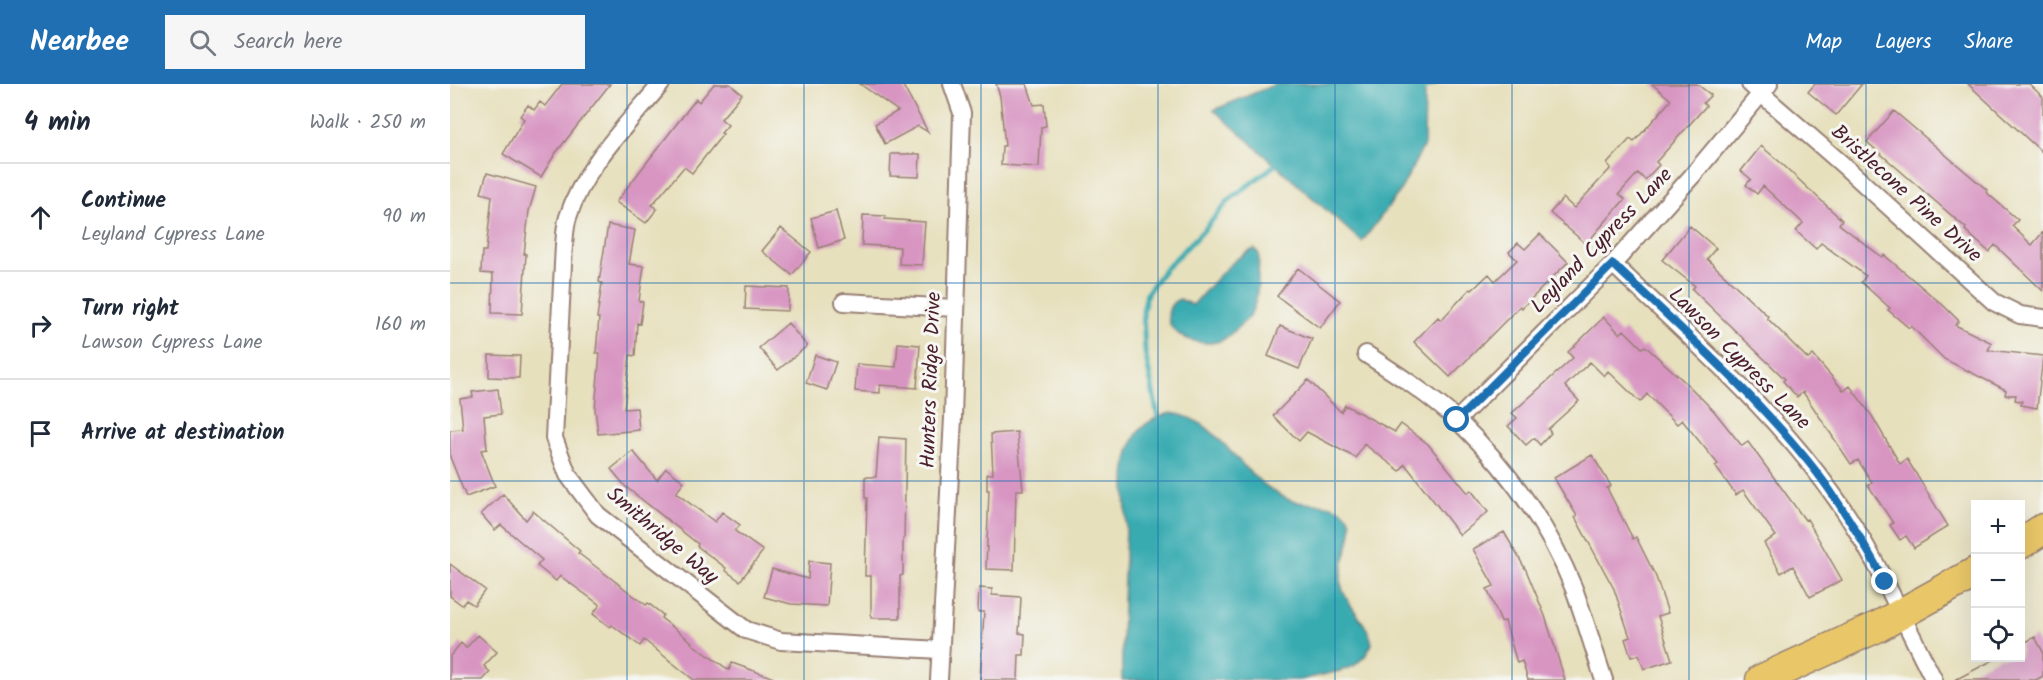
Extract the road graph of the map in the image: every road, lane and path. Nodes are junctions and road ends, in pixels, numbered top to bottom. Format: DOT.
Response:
graph roads {
  1 [pos="661,84"];
  2 [pos="952,84"];
  3 [pos="1760,87"];
  4 [pos="1613,264"];
  5 [pos="844,302"];
  6 [pos="956,308"];
  7 [pos="2043,318"];
  8 [pos="1366,354"];
  9 [pos="1457,420"];
  10 [pos="2043,530"];
  11 [pos="2025,541"];
  12 [pos="1971,575"];
  13 [pos="1901,614"];
  14 [pos="940,650"];
  15 [pos="939,680"];
  16 [pos="1604,680"];
  17 [pos="1761,680"];
  18 [pos="1934,680"];
  1 -- 14 [label="street, Smithridge Way"];
  2 -- 6 [label="street, Hunters Ridge Drive"];
  3 -- 4 [label="street, Leyland Cypress Lane"];
  3 -- 7 [label="street, Bristlecone Pine Drive"];
  4 -- 9 [label="street, Leyland Cypress Lane"];
  4 -- 13 [label="street, Lawson Cypress Lane"];
  5 -- 6 [label="street"];
  6 -- 14 [label="street, Hunters Ridge Drive"];
  8 -- 9 [label="street"];
  9 -- 16 [label="street"];
  10 -- 11 [label="highway"];
  12 -- 13 [label="highway"];
  13 -- 17 [label="highway"];
  13 -- 18 [label="street, Lawson Cypress Lane"];
  14 -- 15 [label="street, Hunters Ridge Drive"];
}
